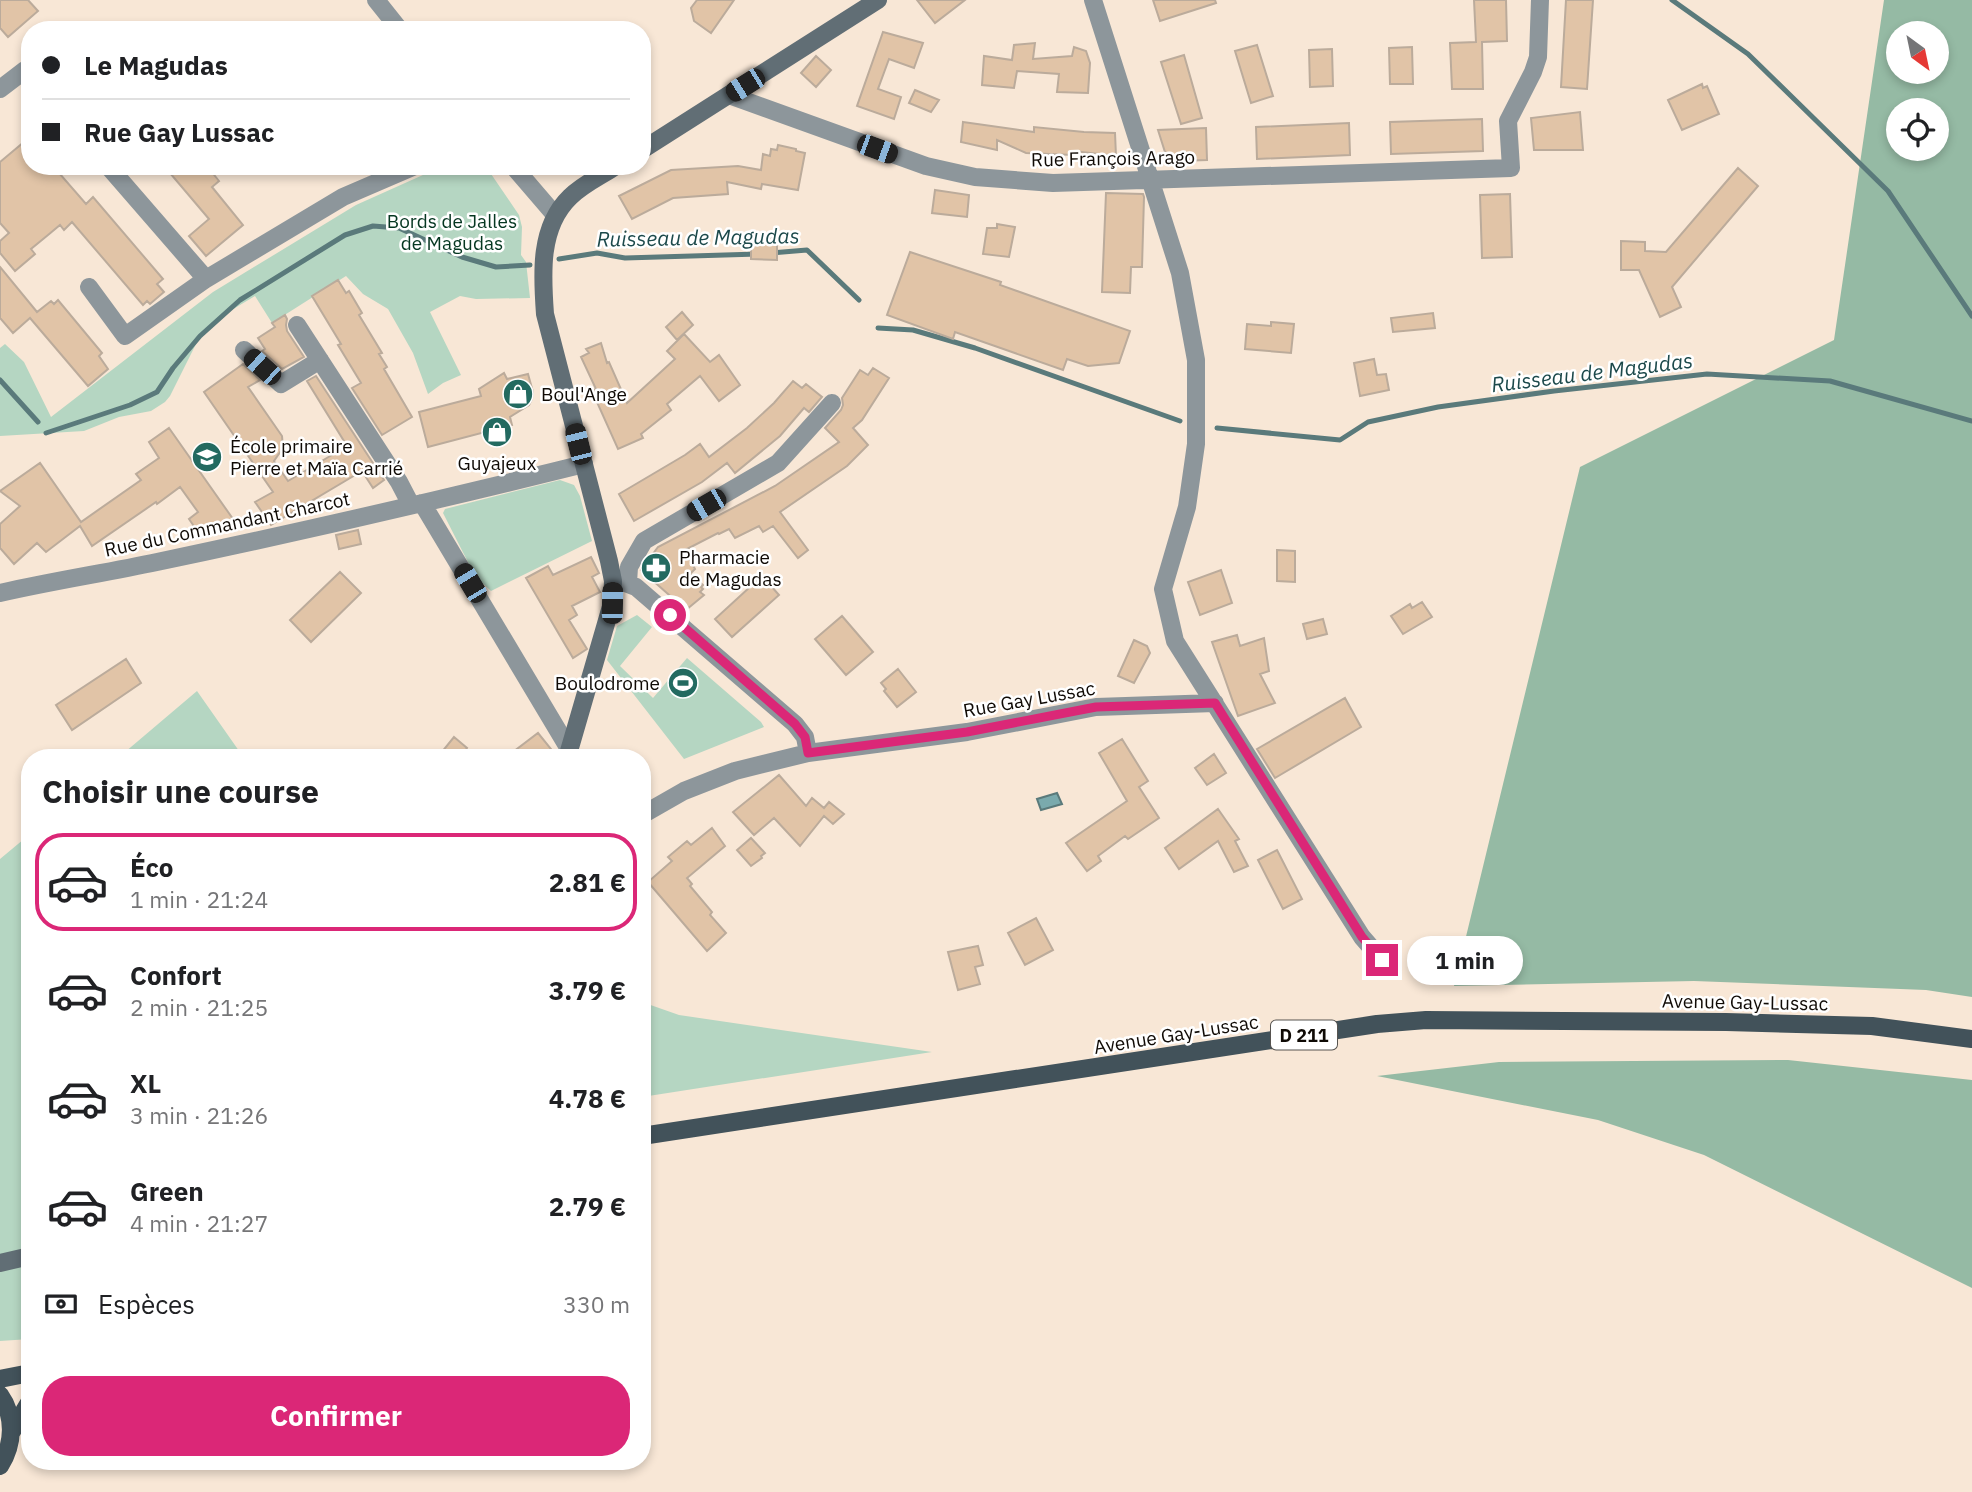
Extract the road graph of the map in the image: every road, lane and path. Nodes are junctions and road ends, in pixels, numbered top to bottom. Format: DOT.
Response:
graph roads {
  1 [pos="376,0"];
  2 [pos="878,0"];
  3 [pos="1093,0"];
  4 [pos="1540,0"];
  5 [pos="393,21"];
  6 [pos="21,72"];
  7 [pos="0,89"];
  8 [pos="729,95"];
  9 [pos="651,144"];
  10 [pos="116,175"];
  11 [pos="394,175"];
  12 [pos="521,175"];
  13 [pos="602,175"];
  14 [pos="1151,179"];
  15 [pos="555,215"];
  16 [pos="206,279"];
  17 [pos="89,288"];
  18 [pos="298,325"];
  19 [pos="244,350"];
  20 [pos="320,360"];
  21 [pos="832,403"];
  22 [pos="584,464"];
  23 [pos="416,504"];
  24 [pos="620,582"];
  25 [pos="0,593"];
  26 [pos="1215,703"];
  27 [pos="565,749"];
  28 [pos="569,749"];
  29 [pos="808,753"];
  30 [pos="651,810"];
  31 [pos="1382,960"];
  32 [pos="1972,1039"];
  33 [pos="651,1135"];
  34 [pos="21,1258"];
  35 [pos="0,1263"];
  36 [pos="21,1375"];
  37 [pos="0,1379"];
  38 [pos="0,1395"];
  39 [pos="21,1416"];
  40 [pos="11,1433"];
  41 [pos="0,1465"];
  1 -- 5 [label="street"];
  2 -- 8 [label="street"];
  3 -- 14 [label="street"];
  4 -- 14 [label="street, Rue François Arago"];
  6 -- 7 [label="street"];
  8 -- 9 [label="street"];
  8 -- 14 [label="street, Rue François Arago"];
  10 -- 16 [label="street"];
  11 -- 16 [label="street"];
  12 -- 15 [label="street"];
  13 -- 15 [label="street"];
  14 -- 26 [label="street"];
  15 -- 22 [label="street"];
  16 -- 17 [label="street"];
  18 -- 20 [label="street"];
  19 -- 20 [label="street"];
  20 -- 23 [label="street"];
  21 -- 24 [label="street"];
  22 -- 23 [label="street, Rue du Commandant Charcot"];
  22 -- 24 [label="street"];
  23 -- 25 [label="street, Rue du Commandant Charcot"];
  23 -- 27 [label="street"];
  24 -- 28 [label="street"];
  24 -- 29 [label="street"];
  26 -- 29 [label="street, Rue Gay Lussac"];
  26 -- 31 [label="street"];
  29 -- 30 [label="street, Rue Gay Lussac"];
  32 -- 33 [label="main road, Avenue Gay-Lussac / D 211"];
  34 -- 35 [label="street"];
  36 -- 37 [label="main road"];
  38 -- 40 [label="main road"];
  39 -- 40 [label="main road"];
  40 -- 41 [label="main road"];
}
